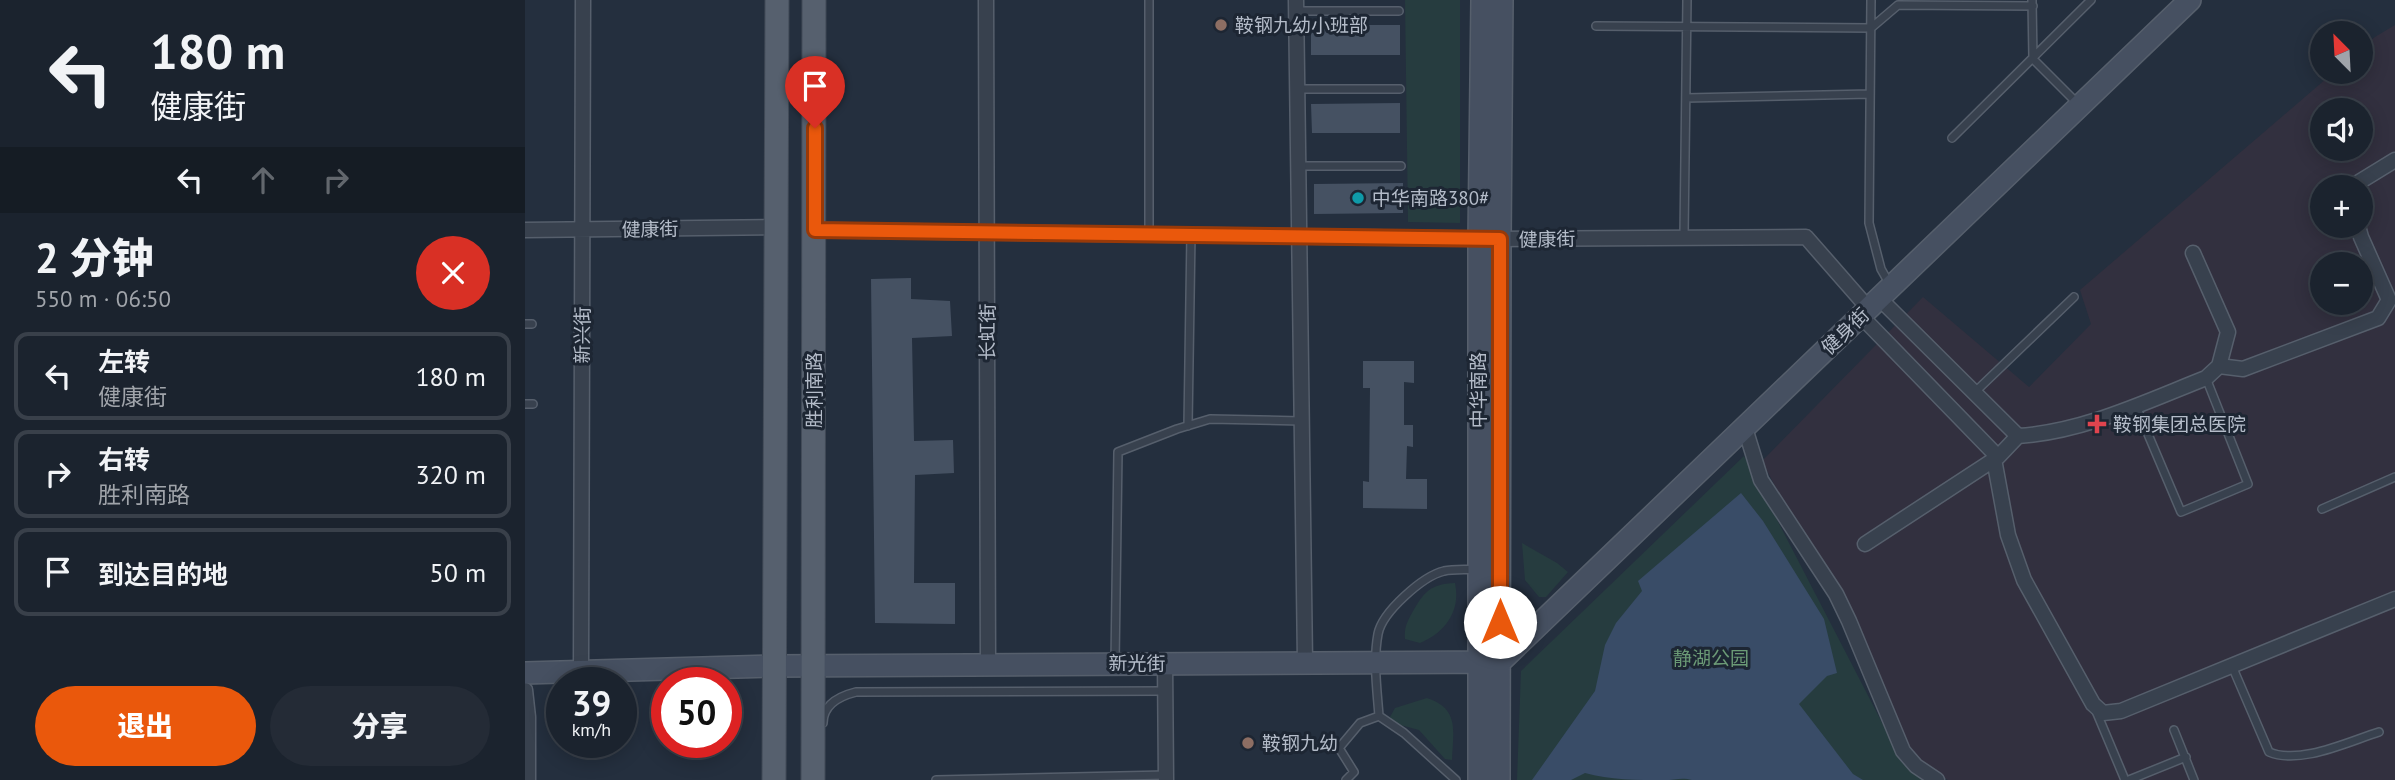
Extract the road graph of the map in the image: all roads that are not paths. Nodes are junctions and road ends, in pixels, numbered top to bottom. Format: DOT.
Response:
graph roads {
  1 [pos="583,0"];
  2 [pos="777,0"];
  3 [pos="814,0"];
  4 [pos="986,0"];
  5 [pos="1149,0"];
  6 [pos="1482,0"];
  7 [pos="1502,0"];
  8 [pos="1687,0"];
  9 [pos="1871,0"];
  10 [pos="2091,0"];
  11 [pos="2190,0"];
  12 [pos="2033,3"];
  13 [pos="1296,5"];
  14 [pos="1399,11"];
  15 [pos="1596,26"];
  16 [pos="1687,27"];
  17 [pos="1871,28"];
  18 [pos="2033,59"];
  19 [pos="1297,89"];
  20 [pos="1400,89"];
  21 [pos="1870,94"];
  22 [pos="1686,98"];
  23 [pos="2080,106"];
  24 [pos="1952,138"];
  25 [pos="2395,160"];
  26 [pos="1298,166"];
  27 [pos="1401,166"];
  28 [pos="2371,175"];
  29 [pos="776,227"];
  30 [pos="525,230"];
  31 [pos="582,230"];
  32 [pos="815,230"];
  33 [pos="986,232"];
  34 [pos="1149,234"];
  35 [pos="1191,234"];
  36 [pos="1298,236"];
  37 [pos="1684,236"];
  38 [pos="2361,238"];
  39 [pos="1489,239"];
  40 [pos="2193,253"];
  41 [pos="2074,297"];
  42 [pos="1875,302"];
  43 [pos="2219,366"];
  44 [pos="2206,378"];
  45 [pos="1974,392"];
  46 [pos="2136,405"];
  47 [pos="1301,421"];
  48 [pos="1188,426"];
  49 [pos="1745,428"];
  50 [pos="2018,436"];
  51 [pos="1996,458"];
  52 [pos="2395,477"];
  53 [pos="2322,509"];
  54 [pos="1865,544"];
  55 [pos="1479,569"];
  56 [pos="2395,599"];
  57 [pos="1305,662"];
  58 [pos="1375,662"];
  59 [pos="1490,662"];
  60 [pos="1164,663"];
  61 [pos="988,664"];
  62 [pos="1115,664"];
  63 [pos="774,666"];
  64 [pos="812,666"];
  65 [pos="2232,666"];
  66 [pos="581,667"];
  67 [pos="637,670"];
  68 [pos="546,672"];
  69 [pos="525,673"];
  70 [pos="525,691"];
  71 [pos="1165,691"];
  72 [pos="2093,704"];
  73 [pos="1378,716"];
  74 [pos="823,730"];
  75 [pos="2175,730"];
  76 [pos="2379,732"];
  77 [pos="2186,757"];
  78 [pos="1166,777"];
  79 [pos="528,780"];
  80 [pos="775,780"];
  81 [pos="813,780"];
  82 [pos="936,780"];
  83 [pos="1346,780"];
  84 [pos="1457,780"];
  85 [pos="1479,780"];
  86 [pos="1499,780"];
  87 [pos="1937,780"];
  88 [pos="2127,780"];
  89 [pos="2194,780"];
  1 -- 31 [label="street, 新兴街"];
  2 -- 29 [label="main road, 胜利南路"];
  3 -- 32 [label="main road, 胜利南路"];
  4 -- 33 [label="street, 长虹街"];
  5 -- 34 [label="lane"];
  6 -- 39 [label="main road, 中华南路"];
  7 -- 39 [label="main road, 中华南路"];
  8 -- 16 [label="lane"];
  9 -- 17 [label="lane"];
  10 -- 18 [label="lane"];
  11 -- 23 [label="main road, 健身街"];
  12 -- 17 [label="lane"];
  12 -- 18 [label="lane"];
  13 -- 14 [label="lane"];
  13 -- 19 [label="street"];
  15 -- 16 [label="lane"];
  16 -- 17 [label="lane"];
  16 -- 22 [label="lane"];
  17 -- 21 [label="lane"];
  18 -- 23 [label="lane"];
  18 -- 24 [label="lane"];
  19 -- 20 [label="lane"];
  19 -- 26 [label="street"];
  21 -- 22 [label="lane"];
  21 -- 42 [label="lane"];
  22 -- 37 [label="lane"];
  23 -- 42 [label="main road, 健身街"];
  25 -- 28 [label="street"];
  26 -- 27 [label="lane"];
  26 -- 36 [label="street"];
  29 -- 31 [label="street, 健康街"];
  29 -- 63 [label="main road, 胜利南路"];
  30 -- 31 [label="street, 健康街"];
  31 -- 66 [label="street, 新兴街"];
  32 -- 33 [label="street, 健康街"];
  32 -- 64 [label="main road, 胜利南路"];
  33 -- 34 [label="street, 健康街"];
  33 -- 61 [label="street, 长虹街"];
  34 -- 35 [label="street, 健康街"];
  35 -- 36 [label="street, 健康街"];
  35 -- 48 [label="lane"];
  36 -- 39 [label="street, 健康街"];
  36 -- 47 [label="street"];
  37 -- 39 [label="street, 健康街"];
  37 -- 42 [label="street, 健康街"];
  38 -- 43 [label="street"];
  39 -- 55 [label="main road, 中华南路"];
  39 -- 59 [label="main road, 中华南路"];
  40 -- 43 [label="street"];
  41 -- 45 [label="lane"];
  42 -- 45 [label="street"];
  42 -- 49 [label="main road, 健身街"];
  42 -- 51 [label="street"];
  43 -- 44 [label="street"];
  44 -- 46 [label="street"];
  44 -- 46 [label="lane"];
  45 -- 50 [label="street"];
  46 -- 50 [label="street"];
  47 -- 48 [label="lane"];
  47 -- 57 [label="street"];
  48 -- 62 [label="lane"];
  49 -- 59 [label="main road, 健身街"];
  49 -- 87 [label="street"];
  50 -- 51 [label="street"];
  51 -- 54 [label="street"];
  51 -- 72 [label="street"];
  52 -- 53 [label="lane"];
  55 -- 58 [label="lane"];
  55 -- 59 [label="main road, 中华南路"];
  56 -- 65 [label="street"];
  57 -- 58 [label="main road, 新光街"];
  57 -- 60 [label="main road, 新光街"];
  58 -- 59 [label="main road, 新光街"];
  58 -- 73 [label="lane"];
  59 -- 85 [label="main road, 中华南路"];
  59 -- 86 [label="main road"];
  60 -- 62 [label="main road, 新光街"];
  60 -- 71 [label="street"];
  61 -- 62 [label="main road, 新光街"];
  61 -- 64 [label="main road, 新光街"];
  63 -- 64 [label="main road, 新光街"];
  63 -- 67 [label="main road, 新光街"];
  63 -- 80 [label="main road, 胜利南路"];
  64 -- 81 [label="main road, 胜利南路"];
  65 -- 72 [label="street"];
  65 -- 76 [label="lane"];
  68 -- 69 [label="main road, 新光街"];
  70 -- 79 [label="street"];
  71 -- 74 [label="lane"];
  71 -- 78 [label="street"];
  72 -- 88 [label="lane"];
  73 -- 83 [label="lane"];
  73 -- 84 [label="lane"];
  75 -- 77 [label="lane"];
  77 -- 88 [label="lane"];
  77 -- 89 [label="lane"];
  78 -- 82 [label="lane"];
}
